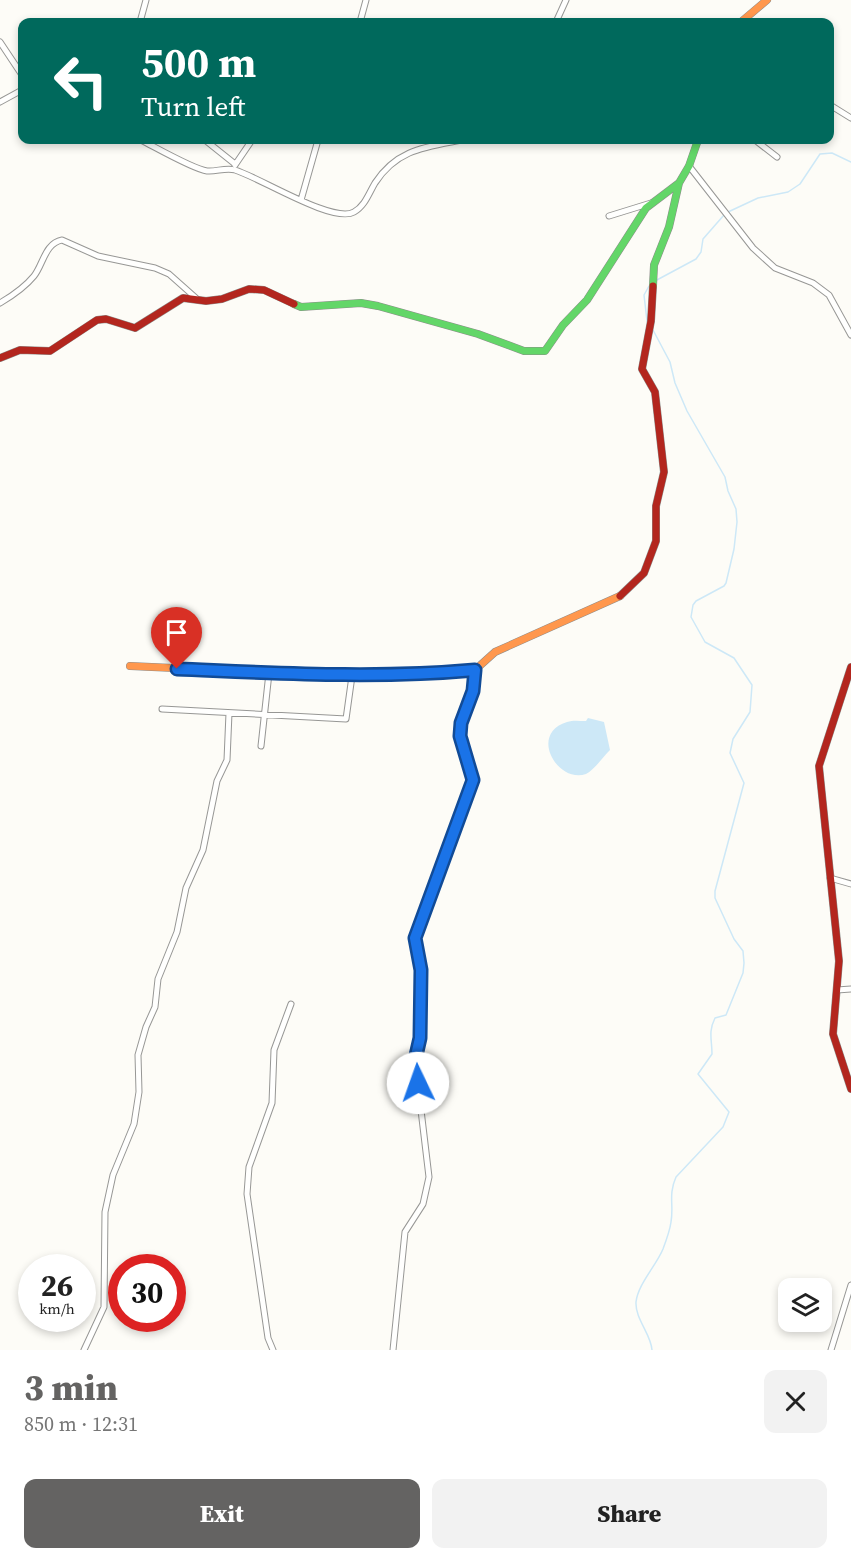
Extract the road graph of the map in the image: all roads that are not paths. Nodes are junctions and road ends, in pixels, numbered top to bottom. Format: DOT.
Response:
graph roads {
  1 [pos="146,0"];
  2 [pos="366,0"];
  3 [pos="566,0"];
  4 [pos="767,0"];
  5 [pos="141,18"];
  6 [pos="361,18"];
  7 [pos="558,18"];
  8 [pos="743,18"];
  9 [pos="0,42"];
  10 [pos="18,69"];
  11 [pos="18,92"];
  12 [pos="0,102"];
  13 [pos="834,107"];
  14 [pos="851,118"];
  15 [pos="149,144"];
  16 [pos="209,144"];
  17 [pos="249,144"];
  18 [pos="317,144"];
  19 [pos="442,144"];
  20 [pos="697,144"];
  21 [pos="760,144"];
  22 [pos="777,157"];
  23 [pos="689,166"];
  24 [pos="234,167"];
  25 [pos="679,183"];
  26 [pos="301,200"];
  27 [pos="651,203"];
  28 [pos="609,216"];
  29 [pos="196,298"];
  30 [pos="0,303"];
  31 [pos="851,335"];
  32 [pos="0,358"];
  33 [pos="130,666"];
  34 [pos="851,667"];
  35 [pos="475,670"];
  36 [pos="269,673"];
  37 [pos="352,676"];
  38 [pos="162,708"];
  39 [pos="229,713"];
  40 [pos="265,714"];
  41 [pos="261,746"];
  42 [pos="830,878"];
  43 [pos="851,884"];
  44 [pos="851,989"];
  45 [pos="837,990"];
  46 [pos="291,1004"];
  47 [pos="851,1089"];
  48 [pos="851,1285"];
  49 [pos="84,1350"];
  50 [pos="273,1350"];
  51 [pos="393,1350"];
  52 [pos="831,1350"];
  1 -- 5 [label="street"];
  2 -- 6 [label="street"];
  3 -- 7 [label="street"];
  4 -- 8 [label="street"];
  9 -- 10 [label="street"];
  11 -- 12 [label="street"];
  13 -- 14 [label="street"];
  15 -- 24 [label="street"];
  16 -- 24 [label="street"];
  17 -- 24 [label="street"];
  18 -- 26 [label="street"];
  19 -- 26 [label="street"];
  20 -- 23 [label="street"];
  21 -- 22 [label="street"];
  23 -- 25 [label="street"];
  23 -- 31 [label="street"];
  24 -- 26 [label="street"];
  25 -- 27 [label="street"];
  25 -- 35 [label="street"];
  27 -- 28 [label="street"];
  27 -- 29 [label="street"];
  29 -- 30 [label="street"];
  29 -- 32 [label="street"];
  33 -- 36 [label="street"];
  34 -- 42 [label="street"];
  35 -- 37 [label="street"];
  35 -- 51 [label="street"];
  36 -- 37 [label="street"];
  36 -- 40 [label="street"];
  37 -- 40 [label="street"];
  38 -- 39 [label="street"];
  39 -- 40 [label="street"];
  39 -- 49 [label="street"];
  40 -- 41 [label="street"];
  42 -- 43 [label="street"];
  42 -- 45 [label="street"];
  44 -- 45 [label="street"];
  45 -- 47 [label="street"];
  46 -- 50 [label="street"];
  48 -- 52 [label="street"];
}
